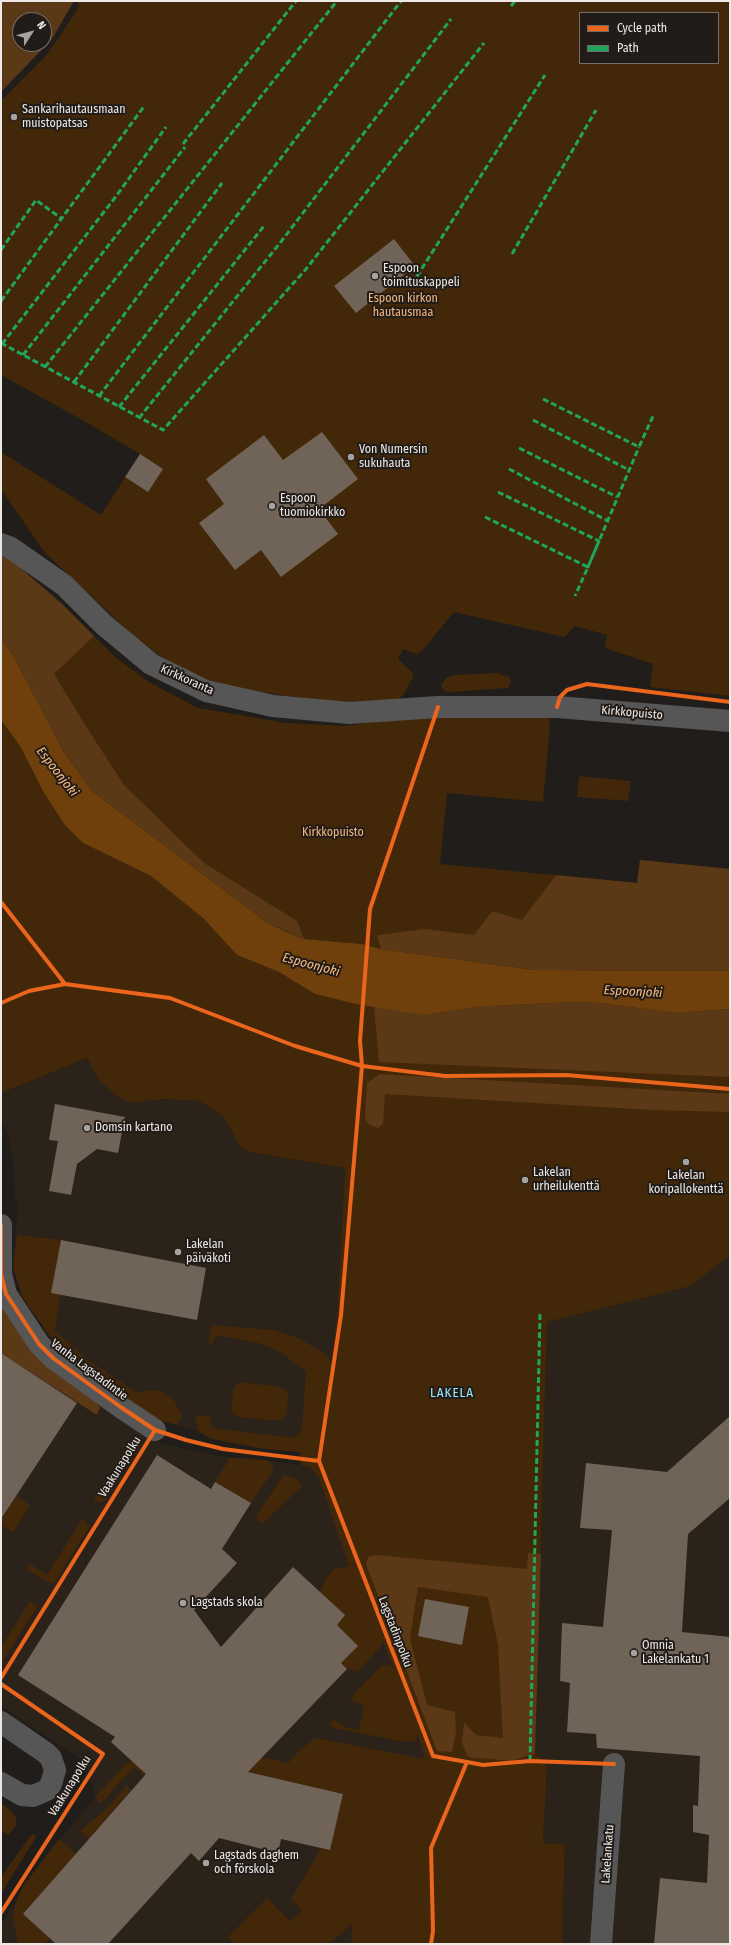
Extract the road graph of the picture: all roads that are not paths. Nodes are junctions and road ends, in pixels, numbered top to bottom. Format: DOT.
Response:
graph roads {
  1 [pos="1,544"];
  2 [pos="438,707"];
  3 [pos="730,721"];
  4 [pos="1,1225"];
  5 [pos="155,1430"];
  6 [pos="1,1722"];
  7 [pos="614,1764"];
  8 [pos="1,1783"];
  9 [pos="601,1944"];
  1 -- 2 [label="street, Kirkkoranta"];
  2 -- 3 [label="street, Kirkkopuisto"];
  4 -- 5 [label="street, Vanha Lagstadintie"];
  6 -- 8 [label="street"];
  7 -- 9 [label="street, Lakelankatu"];
}
